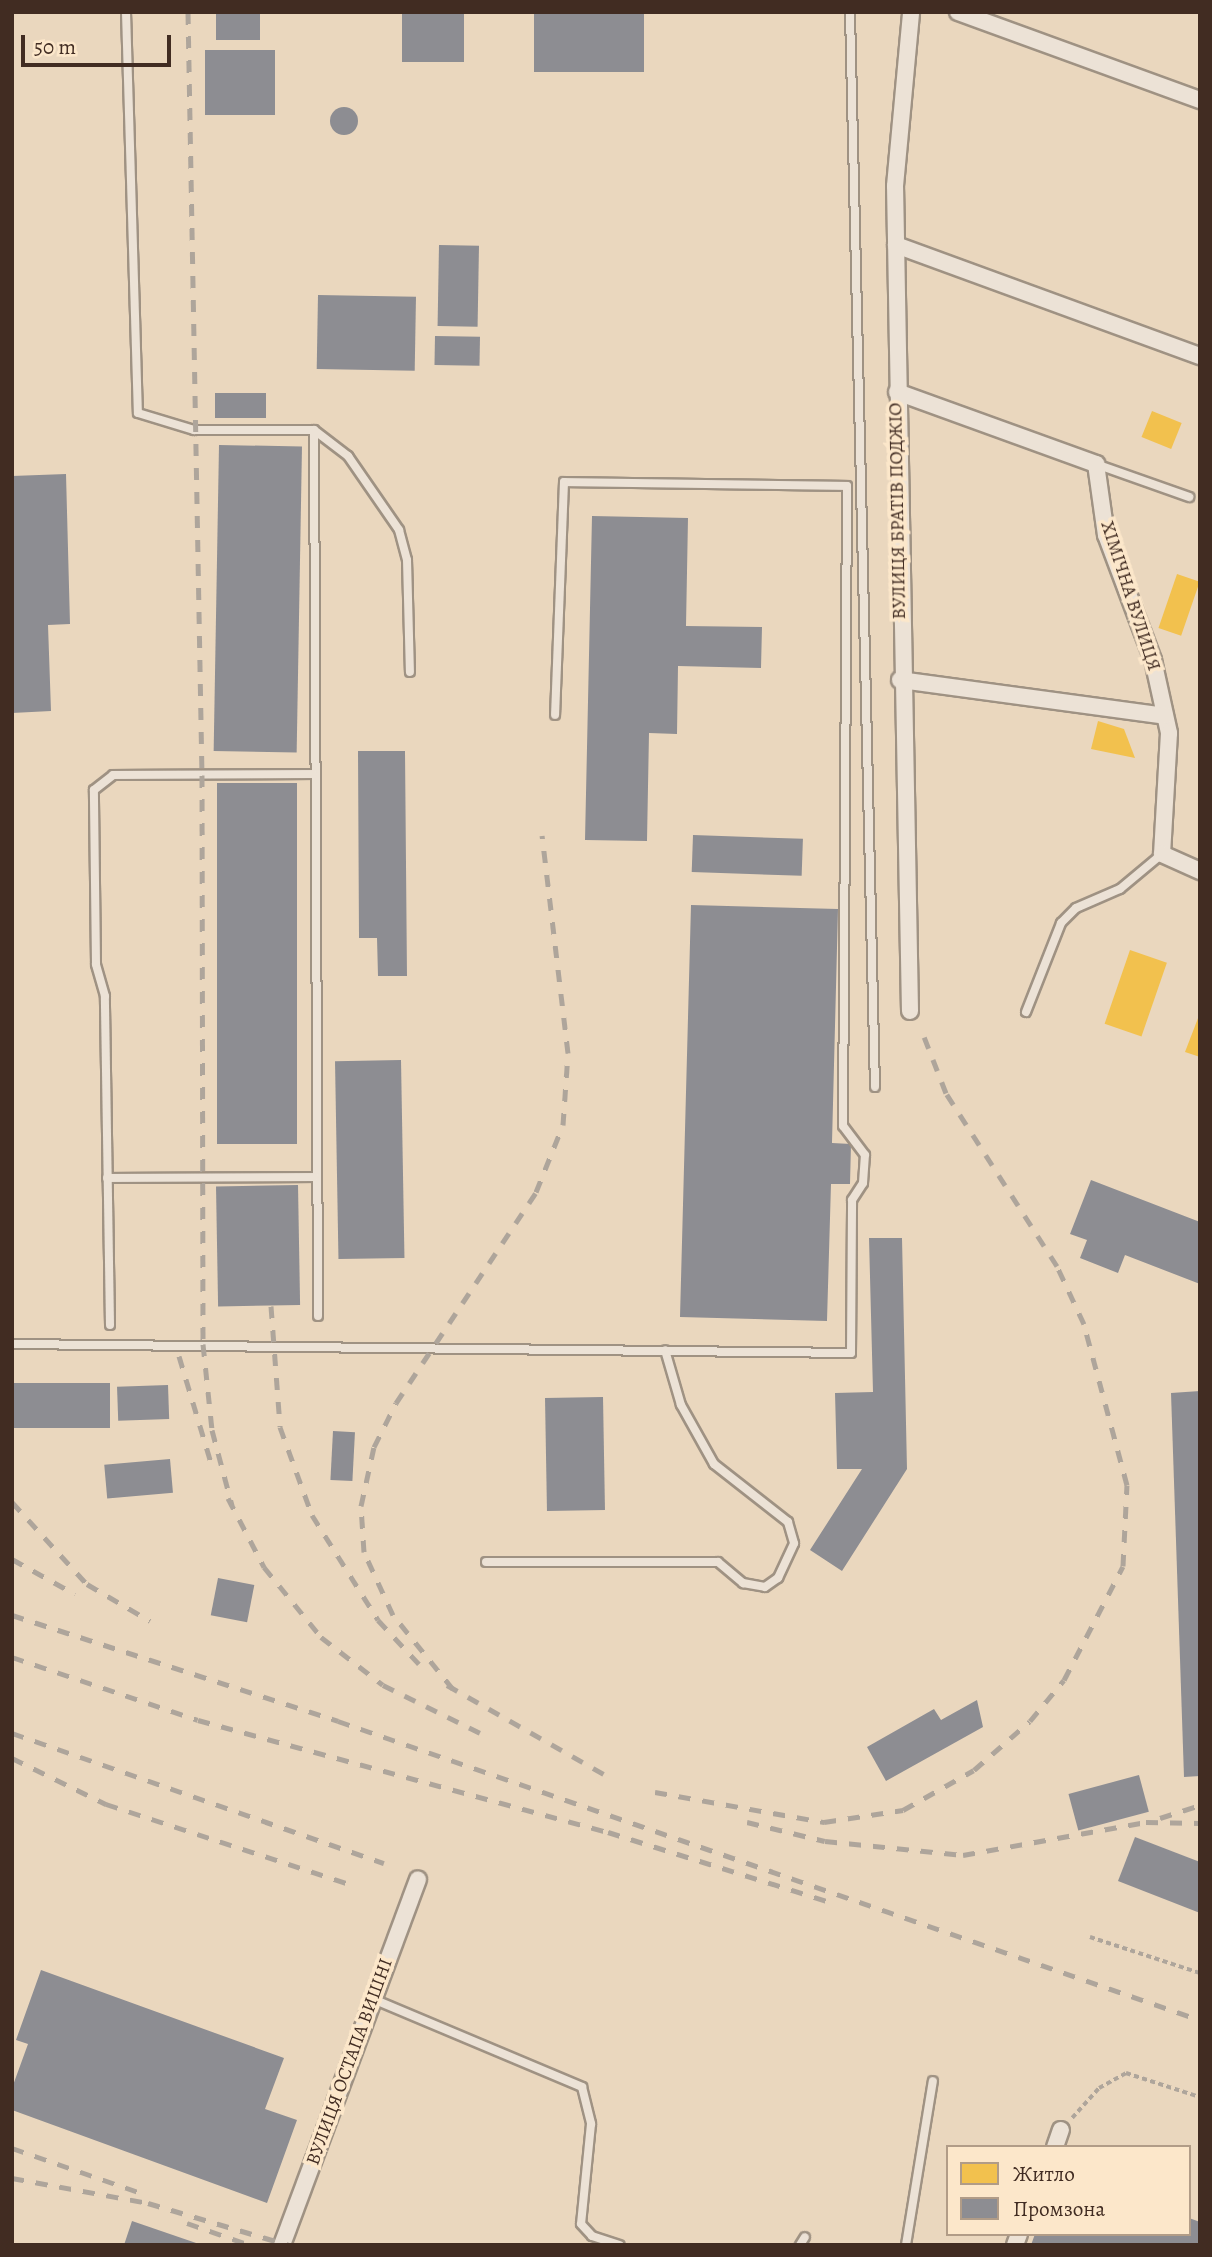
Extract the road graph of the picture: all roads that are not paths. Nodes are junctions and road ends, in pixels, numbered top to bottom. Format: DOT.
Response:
graph roads {
  1 [pos="126,12"];
  2 [pos="850,12"];
  3 [pos="911,12"];
  4 [pos="958,12"];
  5 [pos="1200,100"];
  6 [pos="896,245"];
  7 [pos="1200,356"];
  8 [pos="897,392"];
  9 [pos="314,430"];
  10 [pos="1096,464"];
  11 [pos="1189,497"];
  12 [pos="410,672"];
  13 [pos="900,680"];
  14 [pos="555,715"];
  15 [pos="1165,716"];
  16 [pos="313,774"];
  17 [pos="1161,854"];
  18 [pos="1200,871"];
  19 [pos="910,1011"];
  20 [pos="1026,1012"];
  21 [pos="875,1087"];
  22 [pos="315,1177"];
  23 [pos="107,1178"];
  24 [pos="318,1315"];
  25 [pos="110,1325"];
  26 [pos="12,1344"];
  27 [pos="665,1350"];
  28 [pos="486,1562"];
  29 [pos="418,1880"];
  30 [pos="373,1999"];
  31 [pos="933,2081"];
  32 [pos="1062,2130"];
  33 [pos="1056,2145"];
  34 [pos="282,2245"];
  35 [pos="620,2245"];
  36 [pos="906,2245"];
  1 -- 9 [label="lane"];
  2 -- 21 [label="lane"];
  3 -- 6 [label="street, ВУЛИЦЯ БРАТІВ ПОДЖІО"];
  4 -- 5 [label="street"];
  6 -- 7 [label="street"];
  6 -- 8 [label="street, ВУЛИЦЯ БРАТІВ ПОДЖІО"];
  8 -- 10 [label="street"];
  8 -- 13 [label="street, ВУЛИЦЯ БРАТІВ ПОДЖІО"];
  9 -- 12 [label="lane"];
  9 -- 16 [label="lane"];
  10 -- 11 [label="lane"];
  10 -- 15 [label="street, ХІМІЧНА ВУЛИЦЯ"];
  13 -- 15 [label="street"];
  13 -- 19 [label="street, ВУЛИЦЯ БРАТІВ ПОДЖІО"];
  14 -- 27 [label="lane"];
  15 -- 17 [label="street, ХІМІЧНА ВУЛИЦЯ"];
  16 -- 22 [label="lane"];
  16 -- 23 [label="lane"];
  17 -- 18 [label="street"];
  17 -- 20 [label="lane"];
  22 -- 23 [label="lane"];
  22 -- 24 [label="lane"];
  23 -- 25 [label="lane"];
  26 -- 27 [label="lane"];
  27 -- 28 [label="lane"];
  29 -- 30 [label="street, ВУЛИЦЯ ОСТАПА ВИШНІ"];
  30 -- 34 [label="street, ВУЛИЦЯ ОСТАПА ВИШНІ"];
  30 -- 35 [label="lane"];
  31 -- 36 [label="lane"];
  32 -- 33 [label="street"];
}
